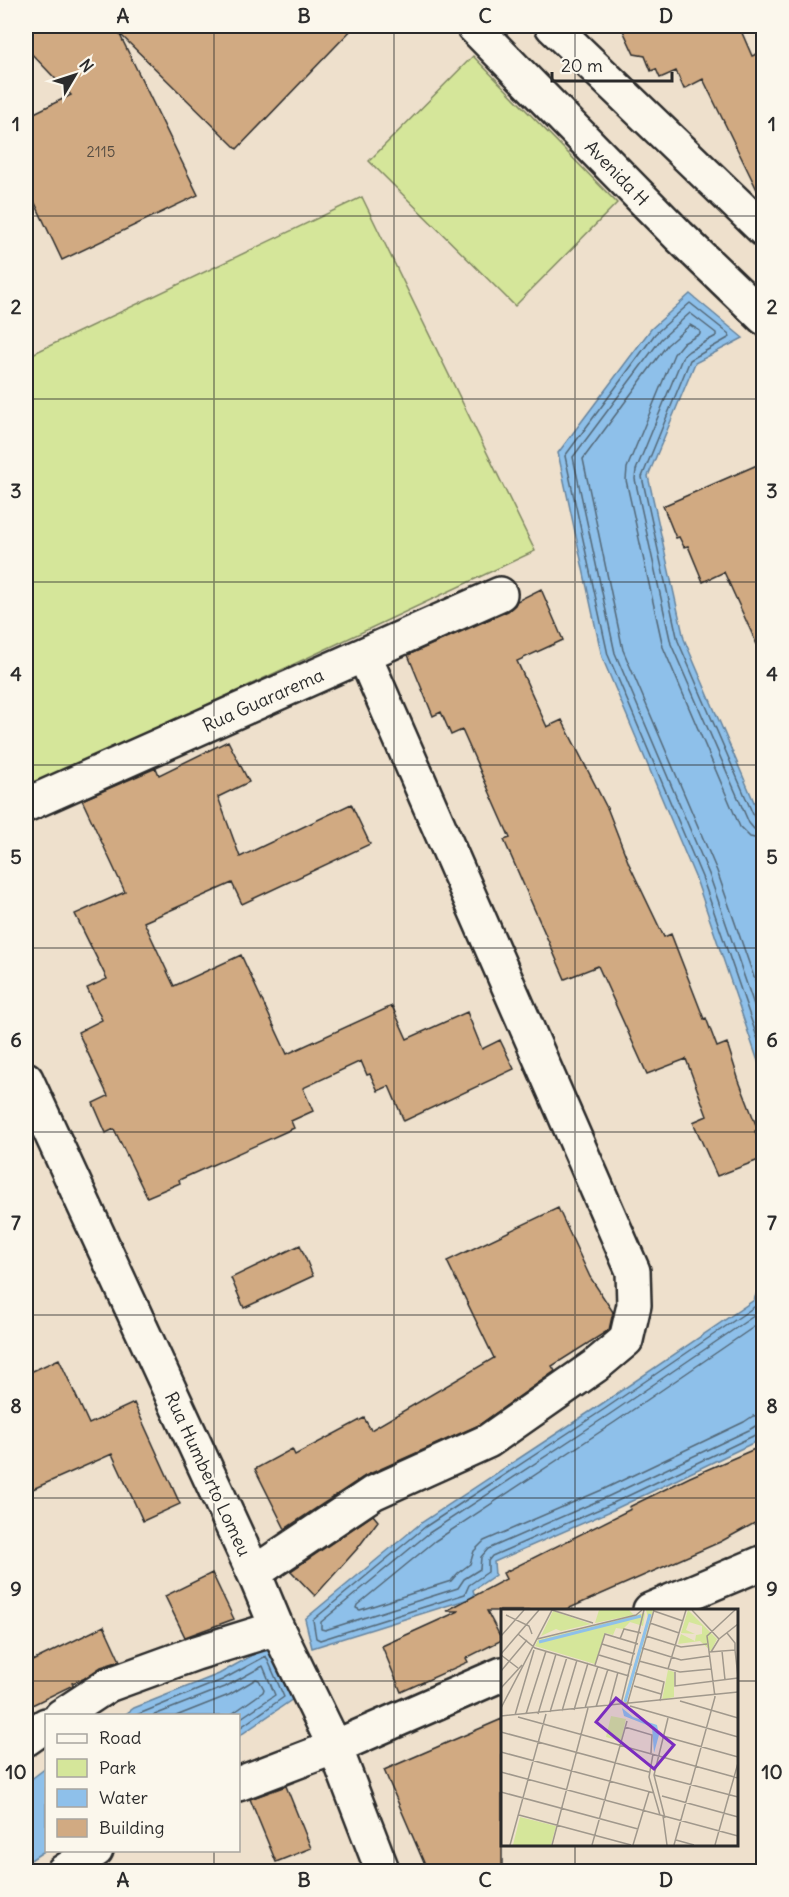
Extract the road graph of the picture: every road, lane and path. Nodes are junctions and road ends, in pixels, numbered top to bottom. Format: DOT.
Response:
graph roads {
  1 [pos="473,26"];
  2 [pos="552,26"];
  3 [pos="750,198"];
  4 [pos="764,230"];
  5 [pos="764,318"];
  6 [pos="500,594"];
  7 [pos="364,655"];
  8 [pos="26,805"];
  9 [pos="26,1079"];
  10 [pos="764,1562"];
  11 [pos="254,1573"];
  12 [pos="655,1609"];
  13 [pos="277,1628"];
  14 [pos="501,1674"];
  15 [pos="64,1714"];
  16 [pos="45,1726"];
  17 [pos="26,1739"];
  18 [pos="335,1747"];
  19 [pos="240,1783"];
  20 [pos="94,1852"];
  21 [pos="63,1872"];
  22 [pos="383,1872"];
  1 -- 5 [label="street, Avenida H"];
  2 -- 3 [label="street"];
  3 -- 4 [label="street"];
  6 -- 7 [label="street, Rua Guararema"];
  7 -- 8 [label="street, Rua Guararema"];
  7 -- 11 [label="street"];
  9 -- 11 [label="street, Rua Humberto Lomeu"];
  10 -- 12 [label="street"];
  11 -- 13 [label="street, Rua Humberto Lomeu"];
  13 -- 15 [label="street"];
  13 -- 18 [label="street, Rua Humberto Lomeu"];
  14 -- 18 [label="street"];
  16 -- 17 [label="street"];
  18 -- 19 [label="street"];
  18 -- 22 [label="street, Rua Humberto Lomeu"];
  20 -- 21 [label="street"];
}
